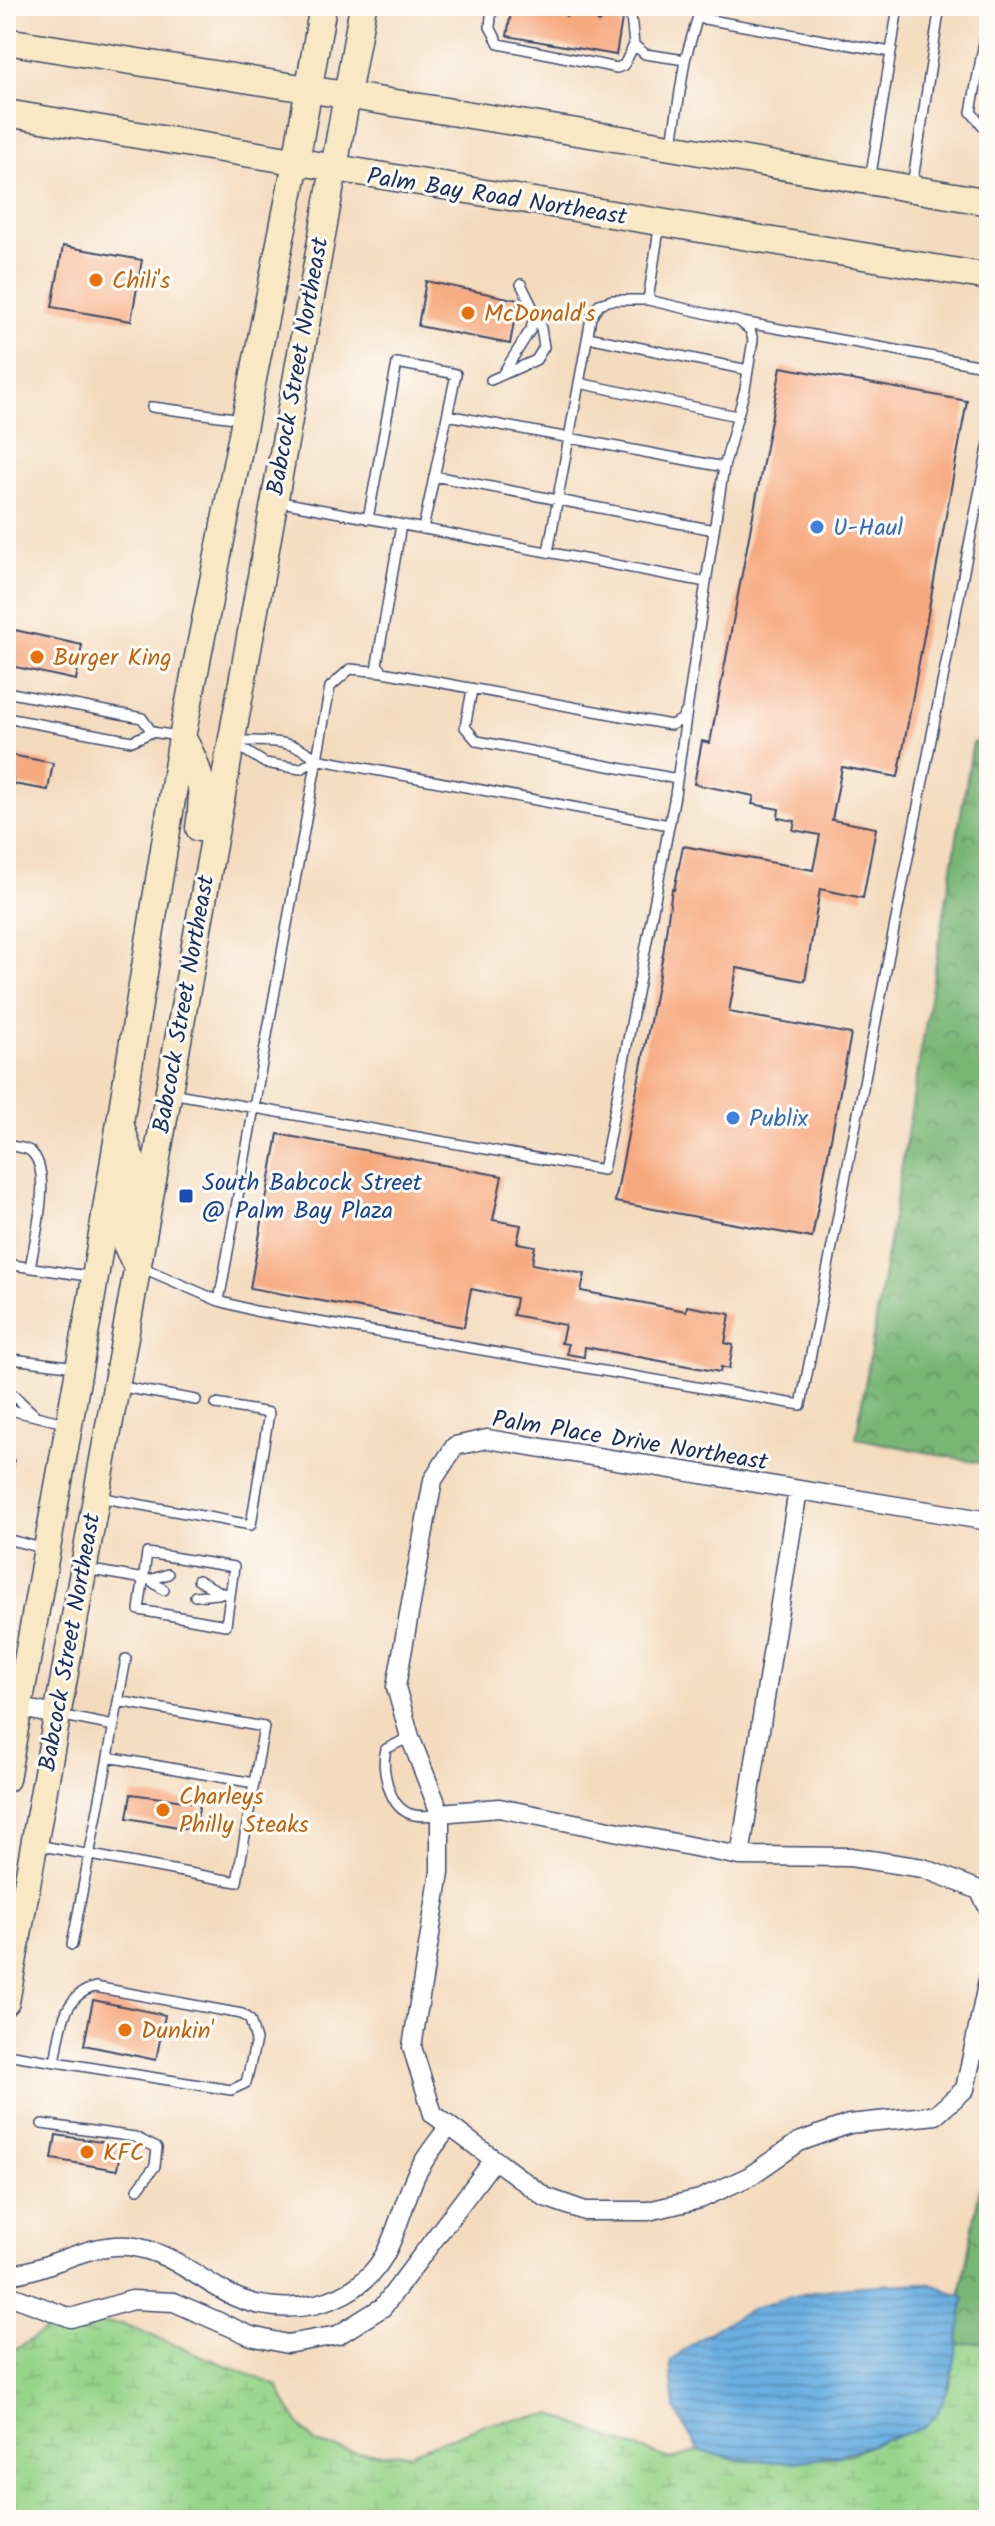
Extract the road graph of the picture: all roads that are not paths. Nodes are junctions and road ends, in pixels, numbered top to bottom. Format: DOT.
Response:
graph roads {
  1 [pos="323,6"];
  2 [pos="363,6"];
  3 [pos="492,6"];
  4 [pos="630,6"];
  5 [pos="701,6"];
  6 [pos="898,6"];
  7 [pos="940,6"];
  8 [pos="989,15"];
  9 [pos="699,18"];
  10 [pos="6,41"];
  11 [pos="634,45"];
  12 [pos="593,51"];
  13 [pos="891,52"];
  14 [pos="685,60"];
  15 [pos="592,63"];
  16 [pos="307,89"];
  17 [pos="346,96"];
  18 [pos="6,113"];
  19 [pos="989,133"];
  20 [pos="671,147"];
  21 [pos="296,162"];
  22 [pos="332,168"];
  23 [pos="870,182"];
  24 [pos="912,189"];
  25 [pos="989,202"];
  26 [pos="660,223"];
  27 [pos="989,277"];
  28 [pos="521,284"];
  29 [pos="648,300"];
  30 [pos="535,312"];
  31 [pos="739,321"];
  32 [pos="588,337"];
  33 [pos="989,367"];
  34 [pos="748,370"];
  35 [pos="502,375"];
  36 [pos="491,380"];
  37 [pos="579,383"];
  38 [pos="152,407"];
  39 [pos="447,415"];
  40 [pos="737,416"];
  41 [pos="245,419"];
  42 [pos="569,438"];
  43 [pos="989,443"];
  44 [pos="724,467"];
  45 [pos="434,476"];
  46 [pos="558,498"];
  47 [pos="273,500"];
  48 [pos="368,519"];
  49 [pos="401,525"];
  50 [pos="423,529"];
  51 [pos="714,530"];
  52 [pos="548,552"];
  53 [pos="706,582"];
  54 [pos="383,672"];
  55 [pos="472,690"];
  56 [pos="6,692"];
  57 [pos="687,710"];
  58 [pos="6,718"];
  59 [pos="152,732"];
  60 [pos="182,737"];
  61 [pos="230,741"];
  62 [pos="316,759"];
  63 [pos="677,779"];
  64 [pos="669,825"];
  65 [pos="195,934"];
  66 [pos="167,1092"];
  67 [pos="251,1107"];
  68 [pos="120,1123"];
  69 [pos="6,1145"];
  70 [pos="6,1264"];
  71 [pos="136,1265"];
  72 [pos="30,1268"];
  73 [pos="95,1278"];
  74 [pos="219,1301"];
  75 [pos="12,1359"];
  76 [pos="79,1367"];
  77 [pos="115,1382"];
  78 [pos="8,1390"];
  79 [pos="196,1400"];
  80 [pos="216,1404"];
  81 [pos="6,1409"];
  82 [pos="36,1416"];
  83 [pos="69,1424"];
  84 [pos="9,1462"];
  85 [pos="6,1481"];
  86 [pos="798,1490"];
  87 [pos="95,1497"];
  88 [pos="989,1521"];
  89 [pos="6,1539"];
  90 [pos="47,1549"];
  91 [pos="82,1569"];
  92 [pos="168,1574"];
  93 [pos="147,1579"];
  94 [pos="198,1580"];
  95 [pos="164,1590"];
  96 [pos="225,1592"];
  97 [pos="195,1596"];
  98 [pos="126,1659"];
  99 [pos="118,1701"];
  100 [pos="12,1706"];
  101 [pos="56,1715"];
  102 [pos="114,1726"];
  103 [pos="410,1737"];
  104 [pos="108,1757"];
  105 [pos="6,1779"];
  106 [pos="254,1783"];
  107 [pos="440,1813"];
  108 [pos="33,1844"];
  109 [pos="90,1855"];
  110 [pos="740,1856"];
  111 [pos="989,1909"];
  112 [pos="72,1945"];
  113 [pos="989,1976"];
  114 [pos="6,2002"];
  115 [pos="6,2054"];
  116 [pos="55,2062"];
  117 [pos="42,2124"];
  118 [pos="449,2126"];
  119 [pos="493,2161"];
  120 [pos="138,2189"];
  121 [pos="6,2275"];
  122 [pos="6,2294"];
  1 -- 16 [label="main road, Babcock Street Northeast"];
  2 -- 17 [label="main road, Babcock Street Northeast"];
  3 -- 15 [label="lane"];
  4 -- 11 [label="lane"];
  5 -- 9 [label="lane"];
  6 -- 13 [label="lane"];
  7 -- 24 [label="lane"];
  8 -- 19 [label="lane"];
  9 -- 13 [label="lane"];
  9 -- 14 [label="lane"];
  10 -- 16 [label="main road"];
  11 -- 14 [label="lane"];
  11 -- 15 [label="lane"];
  12 -- 15 [label="lane"];
  13 -- 23 [label="lane"];
  14 -- 20 [label="lane"];
  16 -- 17 [label="main road"];
  16 -- 21 [label="main road, Babcock Street Northeast"];
  17 -- 20 [label="main road"];
  17 -- 22 [label="main road, Babcock Street Northeast"];
  18 -- 21 [label="main road, Palm Bay Road Northeast"];
  20 -- 23 [label="main road"];
  21 -- 22 [label="main road, Palm Bay Road Northeast"];
  21 -- 41 [label="main road, Babcock Street Northeast"];
  22 -- 26 [label="main road, Palm Bay Road Northeast"];
  22 -- 47 [label="main road, Babcock Street Northeast"];
  23 -- 24 [label="main road"];
  24 -- 25 [label="main road"];
  26 -- 27 [label="main road, Palm Bay Road Northeast"];
  26 -- 29 [label="lane"];
  28 -- 30 [label="lane"];
  29 -- 31 [label="lane"];
  29 -- 32 [label="lane"];
  30 -- 35 [label="lane"];
  30 -- 35 [label="lane"];
  31 -- 33 [label="lane"];
  31 -- 34 [label="lane"];
  32 -- 34 [label="lane"];
  32 -- 37 [label="lane"];
  34 -- 40 [label="lane"];
  35 -- 36 [label="lane"];
  37 -- 40 [label="lane"];
  37 -- 42 [label="lane"];
  38 -- 41 [label="lane"];
  39 -- 42 [label="lane"];
  39 -- 45 [label="lane"];
  39 -- 48 [label="lane"];
  40 -- 44 [label="lane"];
  41 -- 60 [label="main road, Babcock Street Northeast"];
  42 -- 44 [label="lane"];
  42 -- 46 [label="lane"];
  43 -- 74 [label="lane"];
  44 -- 51 [label="lane"];
  45 -- 46 [label="lane"];
  45 -- 50 [label="lane"];
  46 -- 51 [label="lane"];
  46 -- 52 [label="lane"];
  47 -- 48 [label="lane"];
  47 -- 61 [label="main road, Babcock Street Northeast"];
  48 -- 49 [label="lane"];
  49 -- 50 [label="lane"];
  49 -- 54 [label="lane"];
  50 -- 52 [label="lane"];
  51 -- 53 [label="lane"];
  52 -- 53 [label="lane"];
  53 -- 57 [label="lane"];
  54 -- 55 [label="lane"];
  54 -- 62 [label="lane"];
  55 -- 57 [label="lane"];
  55 -- 63 [label="lane"];
  56 -- 59 [label="lane"];
  57 -- 63 [label="lane"];
  58 -- 59 [label="lane"];
  59 -- 60 [label="lane"];
  60 -- 65 [label="main road"];
  60 -- 68 [label="main road, Babcock Street Northeast"];
  61 -- 62 [label="lane"];
  61 -- 62 [label="lane"];
  61 -- 65 [label="main road, Babcock Street Northeast"];
  62 -- 64 [label="lane"];
  62 -- 67 [label="lane"];
  63 -- 64 [label="lane"];
  64 -- 67 [label="lane"];
  65 -- 66 [label="main road, Babcock Street Northeast"];
  66 -- 67 [label="lane"];
  66 -- 71 [label="main road, Babcock Street Northeast"];
  67 -- 74 [label="lane"];
  68 -- 71 [label="main road"];
  68 -- 73 [label="main road, Babcock Street Northeast"];
  69 -- 72 [label="lane"];
  70 -- 72 [label="lane"];
  71 -- 74 [label="lane"];
  71 -- 77 [label="main road, Babcock Street Northeast"];
  72 -- 73 [label="lane"];
  73 -- 76 [label="main road, Babcock Street Northeast"];
  73 -- 77 [label="main road"];
  75 -- 76 [label="lane"];
  76 -- 83 [label="main road, Babcock Street Northeast"];
  77 -- 79 [label="lane"];
  77 -- 87 [label="main road, Babcock Street Northeast"];
  78 -- 82 [label="lane"];
  80 -- 87 [label="lane"];
  81 -- 82 [label="lane"];
  82 -- 83 [label="lane"];
  83 -- 90 [label="main road, Babcock Street Northeast"];
  84 -- 85 [label="lane"];
  86 -- 88 [label="street, Palm Place Drive Northeast"];
  86 -- 103 [label="street, Palm Place Drive Northeast"];
  86 -- 110 [label="street, Palm Place Drive Northeast"];
  87 -- 91 [label="main road, Babcock Street Northeast"];
  89 -- 90 [label="lane"];
  90 -- 100 [label="main road, Babcock Street Northeast"];
  91 -- 93 [label="lane"];
  91 -- 101 [label="main road, Babcock Street Northeast"];
  92 -- 93 [label="lane"];
  93 -- 95 [label="lane"];
  93 -- 96 [label="lane"];
  93 -- 96 [label="lane"];
  94 -- 96 [label="lane"];
  96 -- 97 [label="lane"];
  98 -- 99 [label="lane"];
  99 -- 102 [label="lane"];
  99 -- 106 [label="lane"];
  100 -- 101 [label="street"];
  100 -- 105 [label="main road, Babcock Street Northeast"];
  101 -- 102 [label="lane"];
  101 -- 108 [label="main road, Babcock Street Northeast"];
  102 -- 104 [label="lane"];
  103 -- 107 [label="street, Palm Place Drive Northeast"];
  103 -- 107 [label="lane"];
  104 -- 106 [label="lane"];
  104 -- 109 [label="lane"];
  106 -- 109 [label="lane"];
  107 -- 110 [label="street"];
  107 -- 118 [label="street, Palm Place Drive Northeast"];
  108 -- 109 [label="lane"];
  108 -- 114 [label="main road, Babcock Street Northeast"];
  109 -- 112 [label="lane"];
  110 -- 111 [label="street"];
  113 -- 119 [label="street, Palm Place Drive Northeast"];
  115 -- 116 [label="lane"];
  116 -- 116 [label="lane"];
  117 -- 120 [label="lane"];
  118 -- 119 [label="street, Palm Place Drive Northeast"];
  118 -- 121 [label="street"];
  119 -- 122 [label="street"];
}
